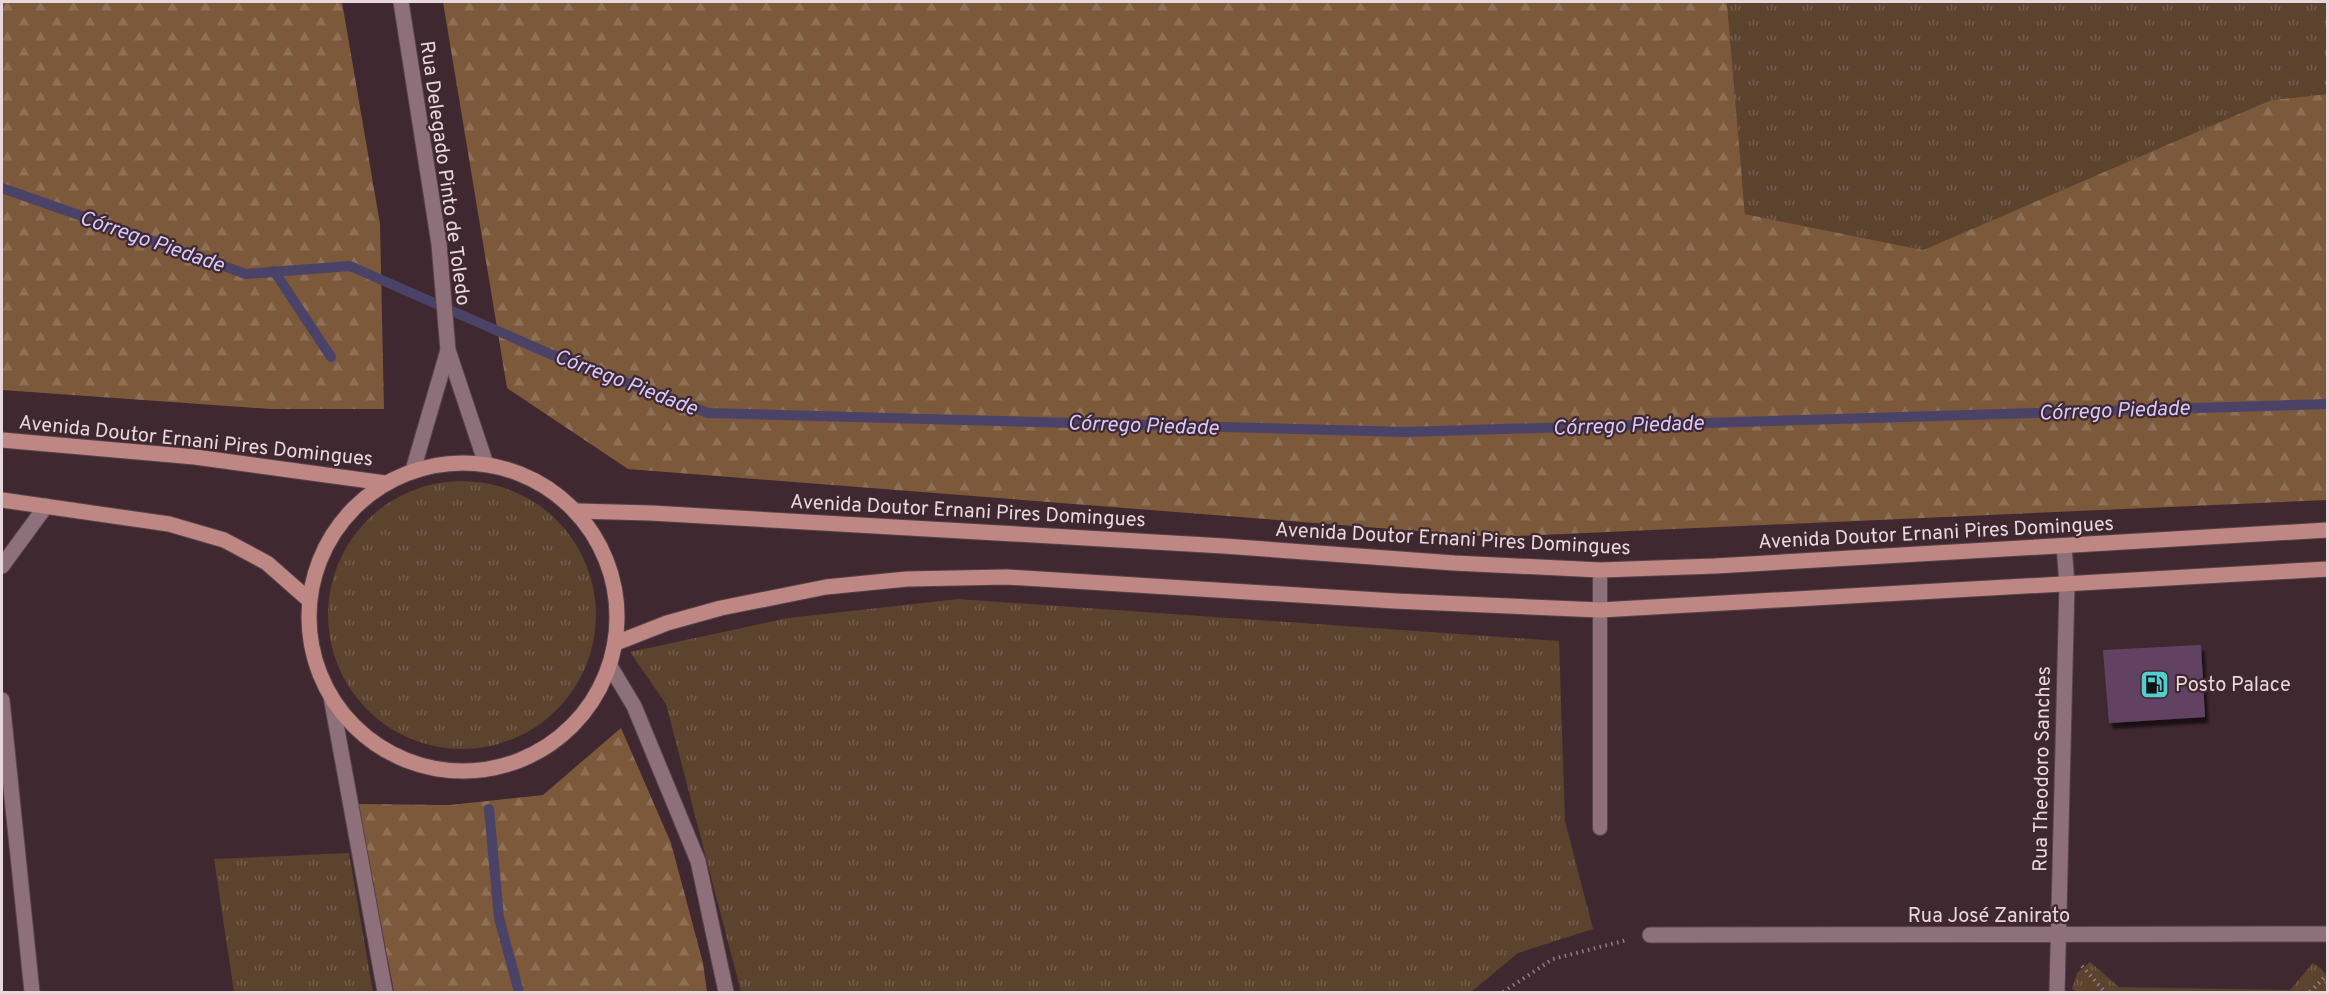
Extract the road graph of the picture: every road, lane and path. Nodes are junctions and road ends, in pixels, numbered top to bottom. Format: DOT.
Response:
graph roads {
  1 [pos="401,2"];
  2 [pos="447,342"];
  3 [pos="2,440"];
  4 [pos="486,464"];
  5 [pos="413,470"];
  6 [pos="385,483"];
  7 [pos="2,500"];
  8 [pos="46,506"];
  9 [pos="576,511"];
  10 [pos="2328,530"];
  11 [pos="2064,546"];
  12 [pos="2,566"];
  13 [pos="2328,569"];
  14 [pos="1600,570"];
  15 [pos="2067,584"];
  16 [pos="309,600"];
  17 [pos="1600,610"];
  18 [pos="616,643"];
  19 [pos="610,666"];
  20 [pos="331,697"];
  21 [pos="2,700"];
  22 [pos="1600,828"];
  23 [pos="2328,934"];
  24 [pos="1650,935"];
  25 [pos="2057,936"];
  26 [pos="2328,974"];
  27 [pos="32,993"];
  28 [pos="385,993"];
  29 [pos="726,993"];
  30 [pos="1503,993"];
  31 [pos="2057,993"];
  32 [pos="2310,993"];
  1 -- 2 [label="street, Rua Delegado Pinto de Toledo"];
  2 -- 4 [label="street, Rua Delegado Pinto de Toledo"];
  2 -- 5 [label="street, Rua Delegado Pinto de Toledo"];
  3 -- 6 [label="main road, Avenida Doutor Ernani Pires Domingues"];
  4 -- 5 [label="main road"];
  4 -- 9 [label="main road"];
  5 -- 6 [label="main road"];
  6 -- 16 [label="main road"];
  7 -- 8 [label="main road"];
  8 -- 12 [label="street"];
  8 -- 16 [label="main road"];
  9 -- 14 [label="main road, Avenida Doutor Ernani Pires Domingues"];
  9 -- 18 [label="main road"];
  10 -- 11 [label="main road, Avenida Doutor Ernani Pires Domingues"];
  11 -- 14 [label="main road, Avenida Doutor Ernani Pires Domingues"];
  11 -- 15 [label="street, Rua Theodoro Sanches"];
  13 -- 15 [label="main road"];
  14 -- 17 [label="lane"];
  15 -- 17 [label="main road"];
  15 -- 25 [label="street, Rua Theodoro Sanches"];
  16 -- 20 [label="main road"];
  17 -- 18 [label="main road"];
  17 -- 22 [label="lane"];
  18 -- 19 [label="main road"];
  19 -- 20 [label="main road"];
  19 -- 29 [label="street"];
  20 -- 28 [label="street"];
  21 -- 27 [label="street"];
  23 -- 25 [label="street, Rua José Zanirato"];
  24 -- 25 [label="street, Rua José Zanirato"];
  24 -- 30 [label="path"];
  25 -- 31 [label="street, Rua Theodoro Sanches"];
  26 -- 32 [label="path"];
}
